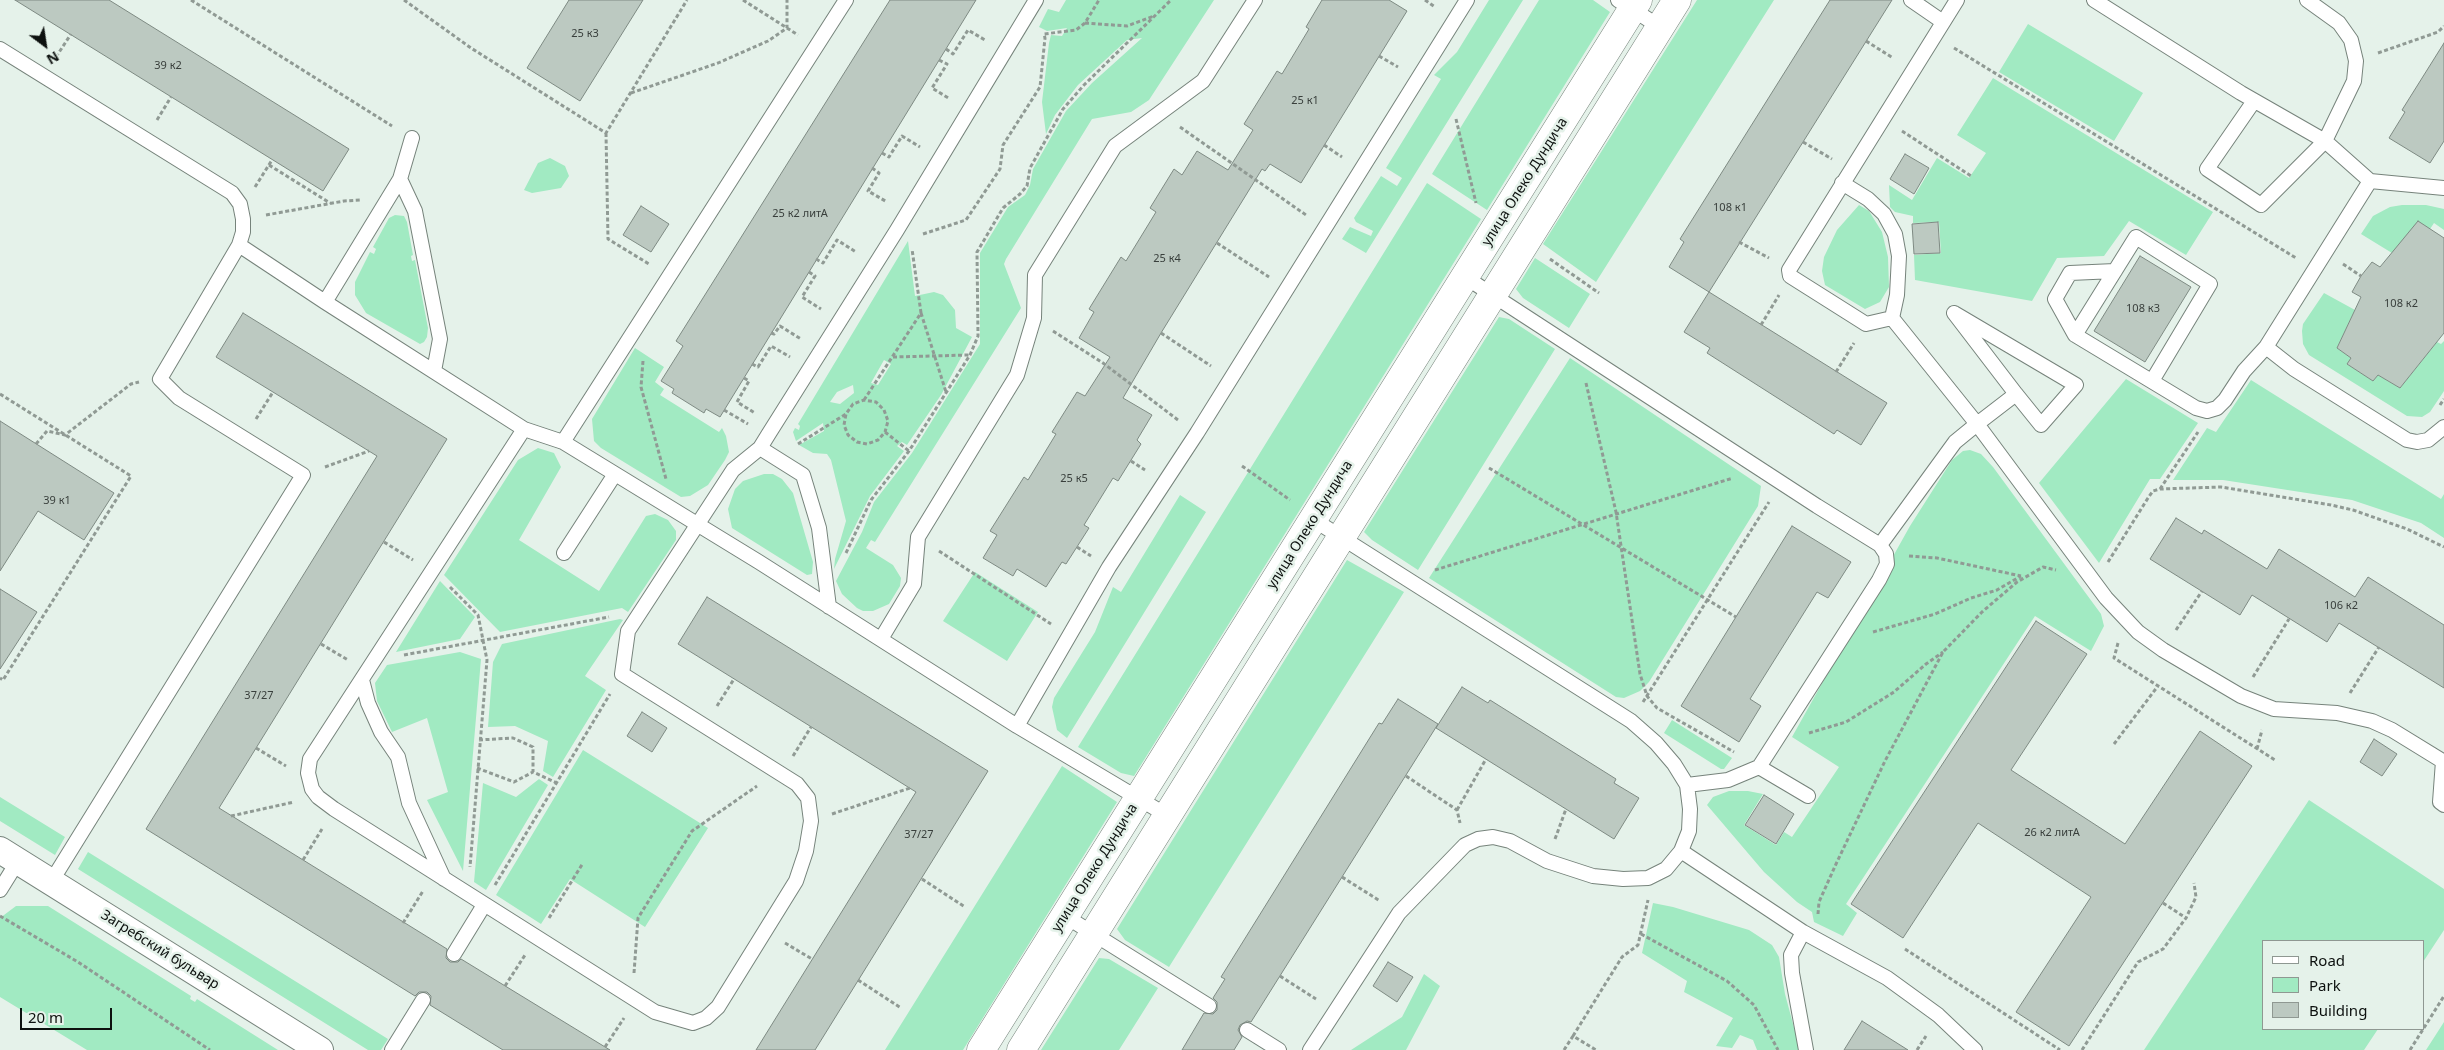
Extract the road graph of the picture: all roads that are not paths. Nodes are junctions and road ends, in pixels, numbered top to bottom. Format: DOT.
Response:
graph roads {
  1 [pos="846,0"];
  2 [pos="1036,0"];
  3 [pos="1255,0"];
  4 [pos="1677,0"];
  5 [pos="1911,0"];
  6 [pos="1957,0"];
  7 [pos="2094,0"];
  8 [pos="2307,0"];
  9 [pos="1466,1"];
  10 [pos="1630,3"];
  11 [pos="1943,22"];
  12 [pos="1660,27"];
  13 [pos="0,49"];
  14 [pos="2254,100"];
  15 [pos="412,138"];
  16 [pos="2325,141"];
  17 [pos="400,179"];
  18 [pos="2370,181"];
  19 [pos="1842,183"];
  20 [pos="2444,188"];
  21 [pos="239,245"];
  22 [pos="2116,271"];
  23 [pos="1465,277"];
  24 [pos="1493,295"];
  25 [pos="325,302"];
  26 [pos="1892,318"];
  27 [pos="2075,335"];
  28 [pos="2266,347"];
  29 [pos="434,371"];
  30 [pos="2152,381"];
  31 [pos="2016,394"];
  32 [pos="1977,424"];
  33 [pos="2444,427"];
  34 [pos="524,429"];
  35 [pos="563,442"];
  36 [pos="760,448"];
  37 [pos="615,474"];
  38 [pos="1314,520"];
  39 [pos="698,525"];
  40 [pos="1341,537"];
  41 [pos="1883,550"];
  42 [pos="564,553"];
  43 [pos="828,607"];
  44 [pos="881,639"];
  45 [pos="364,676"];
  46 [pos="1016,726"];
  47 [pos="2444,761"];
  48 [pos="1759,767"];
  49 [pos="1687,785"];
  50 [pos="1808,796"];
  51 [pos="1139,798"];
  52 [pos="2444,805"];
  53 [pos="1168,816"];
  54 [pos="1680,851"];
  55 [pos="9,855"];
  56 [pos="439,877"];
  57 [pos="51,882"];
  58 [pos="0,890"];
  59 [pos="484,904"];
  60 [pos="1065,916"];
  61 [pos="1803,932"];
  62 [pos="1093,934"];
  63 [pos="454,954"];
  64 [pos="423,1000"];
  65 [pos="1209,1006"];
  66 [pos="1247,1030"];
  67 [pos="320,1050"];
  68 [pos="392,1050"];
  69 [pos="981,1050"];
  70 [pos="1021,1050"];
  71 [pos="1279,1050"];
  72 [pos="1310,1050"];
  73 [pos="1806,1050"];
  74 [pos="1975,1050"];
  1 -- 35 [label="lane"];
  2 -- 36 [label="lane"];
  3 -- 44 [label="lane"];
  4 -- 12 [label="street"];
  5 -- 11 [label="lane"];
  6 -- 11 [label="lane"];
  7 -- 14 [label="lane"];
  8 -- 16 [label="lane"];
  9 -- 46 [label="lane"];
  10 -- 12 [label="lane"];
  10 -- 23 [label="street, улица Олеко Дундича"];
  11 -- 19 [label="lane"];
  12 -- 24 [label="street"];
  13 -- 21 [label="lane"];
  14 -- 16 [label="lane"];
  14 -- 16 [label="lane"];
  15 -- 17 [label="lane"];
  16 -- 18 [label="lane"];
  17 -- 25 [label="lane"];
  17 -- 29 [label="lane"];
  18 -- 20 [label="lane"];
  18 -- 28 [label="lane"];
  19 -- 26 [label="lane"];
  19 -- 26 [label="lane"];
  21 -- 25 [label="lane"];
  21 -- 57 [label="lane"];
  22 -- 27 [label="lane"];
  22 -- 27 [label="lane"];
  22 -- 30 [label="lane"];
  23 -- 24 [label="lane"];
  23 -- 38 [label="street, улица Олеко Дундича"];
  24 -- 40 [label="street"];
  24 -- 41 [label="lane"];
  25 -- 29 [label="lane"];
  26 -- 32 [label="lane"];
  27 -- 30 [label="lane"];
  28 -- 30 [label="lane"];
  28 -- 33 [label="lane"];
  29 -- 34 [label="lane"];
  31 -- 31 [label="lane"];
  31 -- 32 [label="lane"];
  32 -- 41 [label="lane"];
  32 -- 47 [label="lane"];
  34 -- 35 [label="lane"];
  34 -- 45 [label="lane"];
  35 -- 37 [label="lane"];
  36 -- 39 [label="lane"];
  36 -- 43 [label="lane"];
  37 -- 39 [label="lane"];
  37 -- 42 [label="lane"];
  38 -- 40 [label="lane"];
  38 -- 51 [label="street, улица Олеко Дундича"];
  39 -- 43 [label="lane"];
  39 -- 59 [label="lane"];
  40 -- 49 [label="lane"];
  40 -- 53 [label="street"];
  41 -- 48 [label="lane"];
  43 -- 44 [label="lane"];
  44 -- 46 [label="lane"];
  45 -- 56 [label="lane"];
  45 -- 56 [label="lane"];
  46 -- 51 [label="lane"];
  47 -- 52 [label="lane"];
  48 -- 49 [label="lane"];
  48 -- 50 [label="lane"];
  49 -- 54 [label="lane"];
  51 -- 53 [label="lane"];
  51 -- 60 [label="street, улица Олеко Дундича"];
  53 -- 62 [label="street"];
  54 -- 61 [label="lane"];
  54 -- 72 [label="lane"];
  55 -- 57 [label="street, Загребский бульвар"];
  55 -- 58 [label="lane"];
  56 -- 59 [label="lane"];
  57 -- 67 [label="street, Загребский бульвар"];
  59 -- 63 [label="lane"];
  60 -- 62 [label="lane"];
  60 -- 69 [label="street, улица Олеко Дундича"];
  61 -- 73 [label="lane"];
  61 -- 74 [label="lane"];
  62 -- 65 [label="lane"];
  62 -- 70 [label="street"];
  64 -- 68 [label="lane"];
  66 -- 71 [label="lane"];
}
